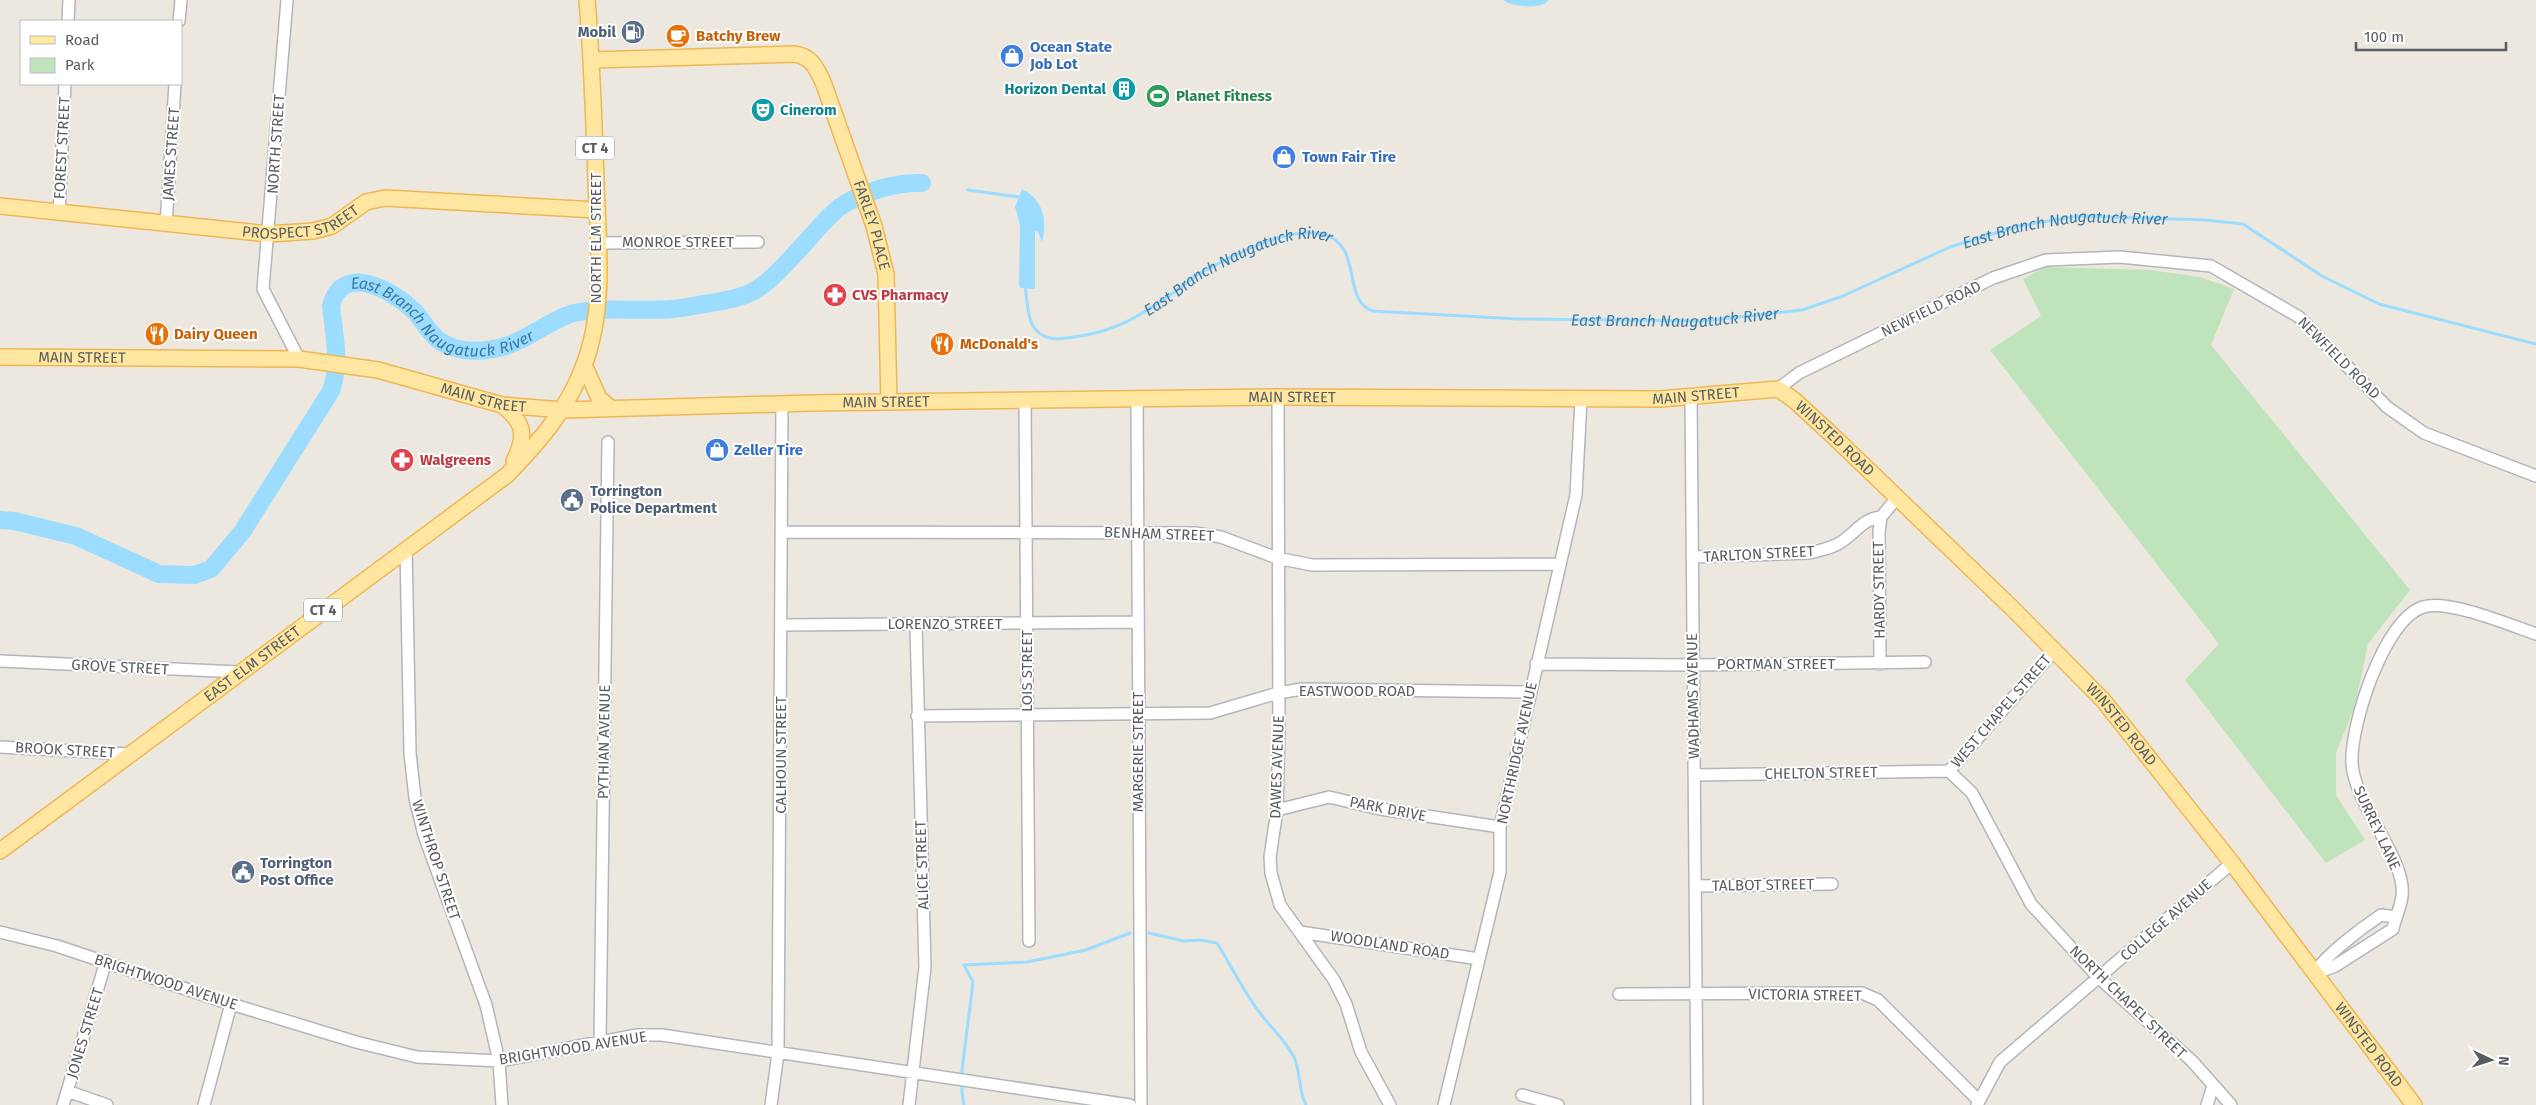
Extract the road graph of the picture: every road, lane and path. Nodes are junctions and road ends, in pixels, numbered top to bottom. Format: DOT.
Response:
graph roads {
  1 [pos="69,0"];
  2 [pos="181,0"];
  3 [pos="287,0"];
  4 [pos="587,0"];
  5 [pos="68,20"];
  6 [pos="180,20"];
  7 [pos="592,60"];
  8 [pos="65,85"];
  9 [pos="175,85"];
  10 [pos="0,206"];
  11 [pos="597,210"];
  12 [pos="59,213"];
  13 [pos="166,224"];
  14 [pos="269,234"];
  15 [pos="758,242"];
  16 [pos="597,243"];
  17 [pos="0,356"];
  18 [pos="299,359"];
  19 [pos="584,365"];
  20 [pos="1778,389"];
  21 [pos="1278,397"];
  22 [pos="1691,397"];
  23 [pos="1581,399"];
  24 [pos="1025,400"];
  25 [pos="1137,400"];
  26 [pos="889,402"];
  27 [pos="502,404"];
  28 [pos="782,404"];
  29 [pos="609,407"];
  30 [pos="563,410"];
  31 [pos="608,442"];
  32 [pos="507,475"];
  33 [pos="2536,476"];
  34 [pos="1896,499"];
  35 [pos="1881,517"];
  36 [pos="1138,531"];
  37 [pos="783,532"];
  38 [pos="1026,532"];
  39 [pos="406,548"];
  40 [pos="1692,557"];
  41 [pos="1277,558"];
  42 [pos="1560,564"];
  43 [pos="1138,622"];
  44 [pos="1027,624"];
  45 [pos="782,625"];
  46 [pos="916,625"];
  47 [pos="2536,634"];
  48 [pos="2054,651"];
  49 [pos="0,661"];
  50 [pos="1925,662"];
  51 [pos="1536,664"];
  52 [pos="1880,664"];
  53 [pos="1693,665"];
  54 [pos="239,672"];
  55 [pos="1529,692"];
  56 [pos="1278,693"];
  57 [pos="1026,713"];
  58 [pos="1138,713"];
  59 [pos="917,716"];
  60 [pos="0,746"];
  61 [pos="129,754"];
  62 [pos="1949,771"];
  63 [pos="1694,775"];
  64 [pos="1277,810"];
  65 [pos="1500,827"];
  66 [pos="0,851"];
  67 [pos="2232,863"];
  68 [pos="1832,884"];
  69 [pos="1695,886"];
  70 [pos="2395,917"];
  71 [pos="0,932"];
  72 [pos="1300,932"];
  73 [pos="1029,941"];
  74 [pos="1479,959"];
  75 [pos="106,961"];
  76 [pos="2314,974"];
  77 [pos="2099,978"];
  78 [pos="1619,994"];
  79 [pos="1696,995"];
  80 [pos="231,1004"];
  81 [pos="600,1042"];
  82 [pos="778,1052"];
  83 [pos="499,1061"];
  84 [pos="912,1074"];
  85 [pos="2213,1086"];
  86 [pos="67,1091"];
  87 [pos="1522,1095"];
  88 [pos="1978,1102"];
  89 [pos="63,1105"];
  90 [pos="107,1105"];
  91 [pos="204,1105"];
  92 [pos="502,1105"];
  93 [pos="771,1105"];
  94 [pos="909,1105"];
  95 [pos="1130,1105"];
  96 [pos="1141,1105"];
  97 [pos="1390,1105"];
  98 [pos="1444,1105"];
  99 [pos="1558,1105"];
  100 [pos="1697,1105"];
  101 [pos="2207,1105"];
  102 [pos="2231,1105"];
  103 [pos="2414,1105"];
  1 -- 5 [label="street"];
  2 -- 6 [label="street"];
  3 -- 14 [label="street, NORTH STREET"];
  4 -- 7 [label="main road, NORTH ELM STREET / CT 4"];
  7 -- 11 [label="main road, NORTH ELM STREET / CT 4"];
  7 -- 26 [label="main road, FARLEY PLACE"];
  8 -- 12 [label="street, FOREST STREET"];
  9 -- 13 [label="street, JAMES STREET"];
  10 -- 12 [label="main road, PROSPECT STREET"];
  11 -- 14 [label="main road, PROSPECT STREET"];
  11 -- 16 [label="main road, NORTH ELM STREET / CT 4"];
  12 -- 13 [label="main road, PROSPECT STREET"];
  13 -- 14 [label="main road, PROSPECT STREET"];
  14 -- 18 [label="street, NORTH STREET"];
  15 -- 16 [label="street, MONROE STREET"];
  16 -- 19 [label="main road, NORTH ELM STREET / CT 4"];
  17 -- 18 [label="main road, MAIN STREET"];
  18 -- 27 [label="main road, MAIN STREET"];
  19 -- 29 [label="main road"];
  19 -- 30 [label="main road, NORTH ELM STREET / CT 4"];
  20 -- 22 [label="main road, MAIN STREET"];
  20 -- 33 [label="street, NEWFIELD ROAD"];
  20 -- 34 [label="main road, WINSTED ROAD"];
  21 -- 23 [label="main road, MAIN STREET"];
  21 -- 25 [label="main road, MAIN STREET"];
  21 -- 41 [label="street, DAWES AVENUE"];
  22 -- 23 [label="main road, MAIN STREET"];
  22 -- 40 [label="street, WADHAMS AVENUE"];
  23 -- 42 [label="street, NORTHRIDGE AVENUE"];
  24 -- 25 [label="main road, MAIN STREET"];
  24 -- 26 [label="main road, MAIN STREET"];
  24 -- 38 [label="street, LOIS STREET"];
  25 -- 36 [label="street, MARGERIE STREET"];
  26 -- 28 [label="main road, MAIN STREET"];
  27 -- 30 [label="main road, MAIN STREET"];
  27 -- 32 [label="main road"];
  28 -- 29 [label="main road, MAIN STREET"];
  28 -- 37 [label="street, CALHOUN STREET"];
  29 -- 30 [label="main road, MAIN STREET"];
  30 -- 32 [label="main road, EAST ELM STREET / CT 4"];
  31 -- 81 [label="street, PYTHIAN AVENUE"];
  32 -- 39 [label="main road, EAST ELM STREET / CT 4"];
  34 -- 35 [label="street, TARLTON STREET"];
  34 -- 48 [label="main road, WINSTED ROAD"];
  35 -- 40 [label="street, TARLTON STREET"];
  35 -- 52 [label="street, HARDY STREET"];
  36 -- 38 [label="street, BENHAM STREET"];
  36 -- 41 [label="street, BENHAM STREET"];
  36 -- 43 [label="street, MARGERIE STREET"];
  37 -- 38 [label="street, BENHAM STREET"];
  37 -- 45 [label="street, CALHOUN STREET"];
  38 -- 44 [label="street, LOIS STREET"];
  39 -- 54 [label="main road, EAST ELM STREET / CT 4"];
  39 -- 83 [label="street, WINTHROP STREET"];
  40 -- 53 [label="street, WADHAMS AVENUE"];
  41 -- 42 [label="street, BENHAM STREET"];
  41 -- 56 [label="street, DAWES AVENUE"];
  42 -- 51 [label="street, NORTHRIDGE AVENUE"];
  43 -- 44 [label="street, LORENZO STREET"];
  43 -- 58 [label="street, MARGERIE STREET"];
  44 -- 46 [label="street, LORENZO STREET"];
  44 -- 57 [label="street, LOIS STREET"];
  45 -- 46 [label="street, LORENZO STREET"];
  45 -- 82 [label="street, CALHOUN STREET"];
  46 -- 59 [label="street, ALICE STREET"];
  47 -- 70 [label="street, SURREY LANE"];
  48 -- 62 [label="street, WEST CHAPEL STREET"];
  48 -- 67 [label="main road, WINSTED ROAD"];
  49 -- 54 [label="street, GROVE STREET"];
  50 -- 52 [label="street, PORTMAN STREET"];
  51 -- 53 [label="street, PORTMAN STREET"];
  51 -- 55 [label="street, NORTHRIDGE AVENUE"];
  52 -- 53 [label="street, PORTMAN STREET"];
  53 -- 63 [label="street, WADHAMS AVENUE"];
  54 -- 61 [label="main road, EAST ELM STREET / CT 4"];
  55 -- 56 [label="street, EASTWOOD ROAD"];
  55 -- 65 [label="street, NORTHRIDGE AVENUE"];
  56 -- 58 [label="street, EASTWOOD ROAD"];
  56 -- 64 [label="street, DAWES AVENUE"];
  57 -- 58 [label="street, EASTWOOD ROAD"];
  57 -- 59 [label="street, EASTWOOD ROAD"];
  57 -- 73 [label="street, LOIS STREET"];
  58 -- 96 [label="street, MARGERIE STREET"];
  59 -- 84 [label="street, ALICE STREET"];
  60 -- 61 [label="street, BROOK STREET"];
  61 -- 66 [label="main road, EAST ELM STREET / CT 4"];
  62 -- 63 [label="street, CHELTON STREET"];
  62 -- 77 [label="street, NORTH CHAPEL STREET"];
  63 -- 69 [label="street, WADHAMS AVENUE"];
  64 -- 65 [label="street, PARK DRIVE"];
  64 -- 72 [label="street, DAWES AVENUE"];
  65 -- 74 [label="street, NORTHRIDGE AVENUE"];
  67 -- 76 [label="main road, WINSTED ROAD"];
  67 -- 77 [label="street, COLLEGE AVENUE"];
  68 -- 69 [label="street, TALBOT STREET"];
  69 -- 79 [label="street, WADHAMS AVENUE"];
  70 -- 76 [label="street, SURREY LANE"];
  70 -- 76 [label="street"];
  71 -- 75 [label="street, BRIGHTWOOD AVENUE"];
  72 -- 74 [label="street, WOODLAND ROAD"];
  72 -- 97 [label="street, DAWES AVENUE"];
  74 -- 98 [label="street, NORTHRIDGE AVENUE"];
  75 -- 80 [label="street, BRIGHTWOOD AVENUE"];
  75 -- 86 [label="street, JONES STREET"];
  76 -- 103 [label="main road, WINSTED ROAD"];
  77 -- 85 [label="street, NORTH CHAPEL STREET"];
  77 -- 88 [label="street, COLLEGE AVENUE"];
  78 -- 79 [label="street, VICTORIA STREET"];
  79 -- 88 [label="street, VICTORIA STREET"];
  79 -- 100 [label="street, WADHAMS AVENUE"];
  80 -- 83 [label="street, BRIGHTWOOD AVENUE"];
  80 -- 91 [label="street"];
  81 -- 82 [label="street, BRIGHTWOOD AVENUE"];
  81 -- 83 [label="street, BRIGHTWOOD AVENUE"];
  82 -- 84 [label="street, BRIGHTWOOD AVENUE"];
  82 -- 93 [label="street, CALHOUN STREET"];
  83 -- 92 [label="street, WINTHROP STREET"];
  84 -- 94 [label="street, ALICE STREET"];
  84 -- 95 [label="street, BRIGHTWOOD AVENUE"];
  85 -- 101 [label="street"];
  85 -- 102 [label="street, NORTH CHAPEL STREET"];
  86 -- 89 [label="street, JONES STREET"];
  86 -- 90 [label="street"];
  87 -- 99 [label="street"];
}
